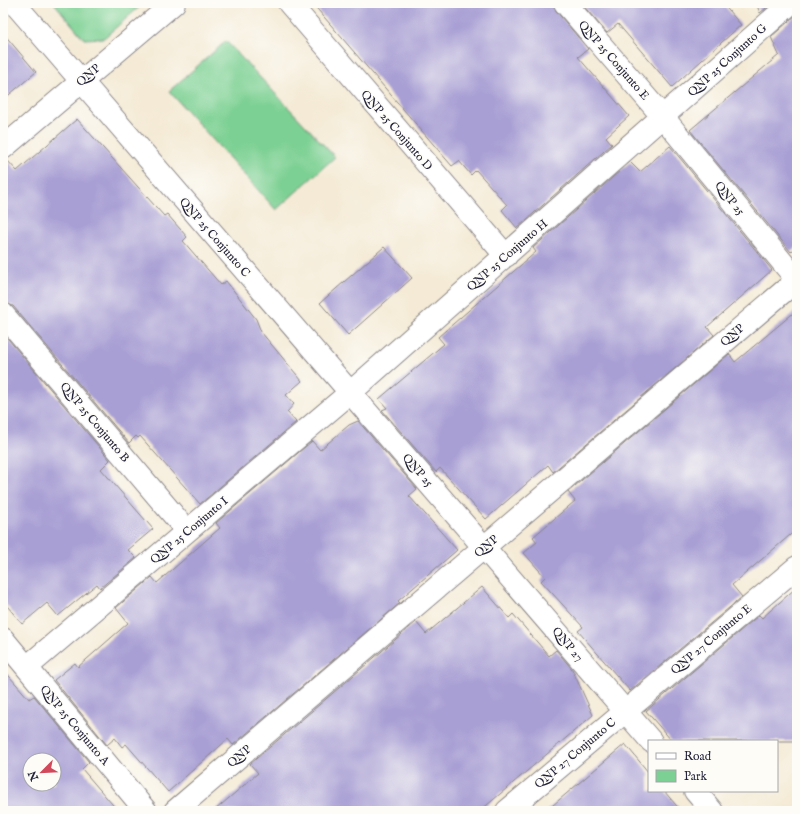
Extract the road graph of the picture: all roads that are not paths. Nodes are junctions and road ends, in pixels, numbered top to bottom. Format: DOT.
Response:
graph roads {
  1 [pos="14,3"];
  2 [pos="174,3"];
  3 [pos="289,3"];
  4 [pos="565,3"];
  5 [pos="791,3"];
  6 [pos="80,81"];
  7 [pos="663,117"];
  8 [pos="3,148"];
  9 [pos="506,256"];
  10 [pos="797,280"];
  11 [pos="3,314"];
  12 [pos="351,392"];
  13 [pos="187,531"];
  14 [pos="485,547"];
  15 [pos="797,567"];
  16 [pos="3,639"];
  17 [pos="27,668"];
  18 [pos="624,711"];
  19 [pos="649,740"];
  20 [pos="696,792"];
  21 [pos="146,811"];
  22 [pos="174,811"];
  23 [pos="507,811"];
  24 [pos="712,811"];
  1 -- 6 [label="street, QNP 25 Conjunto C"];
  2 -- 6 [label="street, QNP"];
  3 -- 9 [label="street, QNP 25 Conjunto D"];
  4 -- 7 [label="street, QNP 25 Conjunto E"];
  5 -- 7 [label="street, QNP 25 Conjunto G"];
  6 -- 8 [label="street, QNP"];
  6 -- 12 [label="street, QNP 25 Conjunto C"];
  7 -- 9 [label="street, QNP 25 Conjunto H"];
  7 -- 10 [label="street, QNP 25"];
  9 -- 12 [label="street, QNP 25 Conjunto H"];
  10 -- 14 [label="street, QNP"];
  11 -- 13 [label="street, QNP 25 Conjunto B"];
  12 -- 13 [label="street, QNP 25 Conjunto I"];
  12 -- 14 [label="street, QNP 25"];
  13 -- 17 [label="street, QNP 25 Conjunto I"];
  14 -- 18 [label="street, QNP 27"];
  14 -- 22 [label="street, QNP"];
  15 -- 18 [label="street, QNP 27 Conjunto E"];
  16 -- 17 [label="street, QNP 25 Conjunto A"];
  17 -- 21 [label="street, QNP 25 Conjunto A"];
  18 -- 19 [label="street, QNP 27"];
  18 -- 23 [label="street, QNP 27 Conjunto C"];
  20 -- 24 [label="street"];
}
